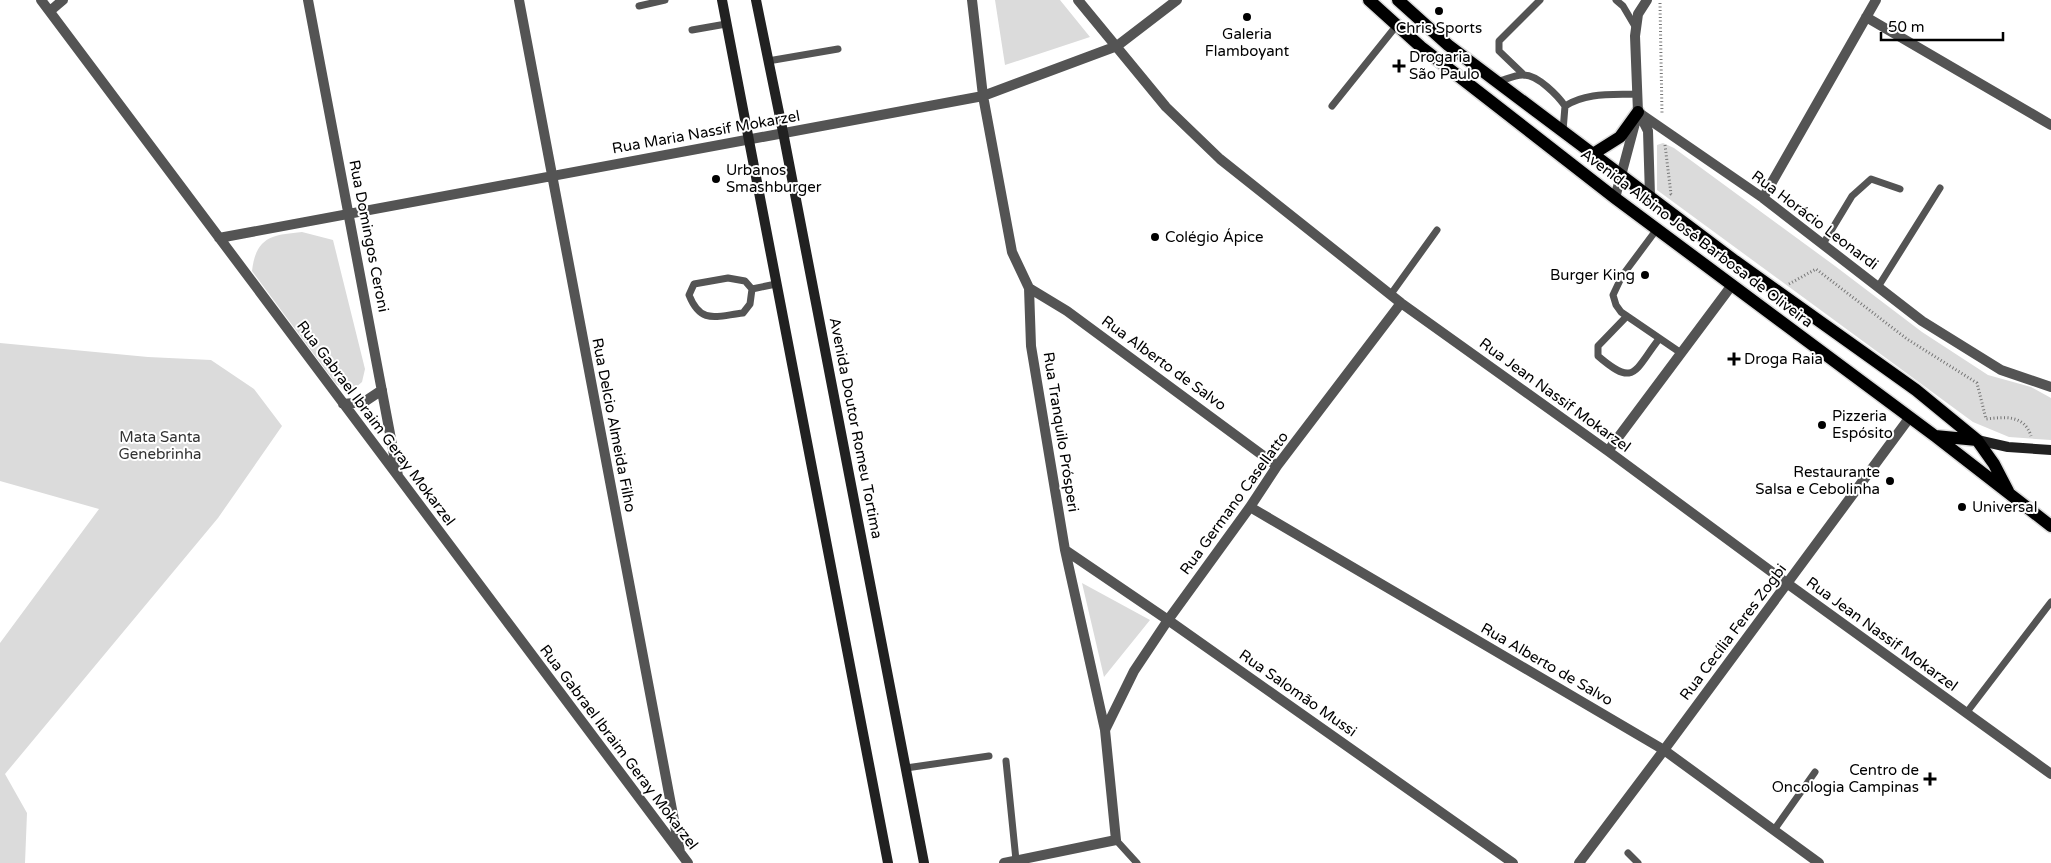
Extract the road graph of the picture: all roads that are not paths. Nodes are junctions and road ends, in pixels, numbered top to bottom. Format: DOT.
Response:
graph roads {
  1 [pos="41,0"];
  2 [pos="62,0"];
  3 [pos="308,0"];
  4 [pos="519,0"];
  5 [pos="665,0"];
  6 [pos="722,0"];
  7 [pos="756,0"];
  8 [pos="972,0"];
  9 [pos="1078,0"];
  10 [pos="1177,0"];
  11 [pos="1369,0"];
  12 [pos="1398,0"];
  13 [pos="1540,0"];
  14 [pos="1616,0"];
  15 [pos="1876,0"];
  16 [pos="1642,2"];
  17 [pos="639,6"];
  18 [pos="50,12"];
  19 [pos="1866,17"];
  20 [pos="726,24"];
  21 [pos="1397,25"];
  22 [pos="1636,29"];
  23 [pos="692,30"];
  24 [pos="1117,46"];
  25 [pos="838,49"];
  26 [pos="768,61"];
  27 [pos="1524,74"];
  28 [pos="1497,82"];
  29 [pos="1637,94"];
  30 [pos="983,96"];
  31 [pos="1332,106"];
  32 [pos="1565,106"];
  33 [pos="1638,112"];
  34 [pos="2051,125"];
  35 [pos="1563,131"];
  36 [pos="784,132"];
  37 [pos="748,139"];
  38 [pos="1593,154"];
  39 [pos="551,176"];
  40 [pos="1622,176"];
  41 [pos="1940,188"];
  42 [pos="1900,189"];
  43 [pos="1650,196"];
  44 [pos="1615,198"];
  45 [pos="1763,198"];
  46 [pos="349,213"];
  47 [pos="1657,229"];
  48 [pos="1437,230"];
  49 [pos="219,238"];
  50 [pos="1823,244"];
  51 [pos="776,284"];
  52 [pos="1732,285"];
  53 [pos="1878,287"];
  54 [pos="1029,288"];
  55 [pos="752,289"];
  56 [pos="1391,294"];
  57 [pos="1401,303"];
  58 [pos="1627,316"];
  59 [pos="1659,339"];
  60 [pos="1681,354"];
  61 [pos="2051,387"];
  62 [pos="382,390"];
  63 [pos="343,404"];
  64 [pos="1910,417"];
  65 [pos="1935,436"];
  66 [pos="1977,440"];
  67 [pos="2050,450"];
  68 [pos="1608,451"];
  69 [pos="1277,466"];
  70 [pos="399,478"];
  71 [pos="2010,495"];
  72 [pos="1250,508"];
  73 [pos="2051,526"];
  74 [pos="1065,550"];
  75 [pos="1788,584"];
  76 [pos="2051,602"];
  77 [pos="1168,620"];
  78 [pos="1967,712"];
  79 [pos="1105,730"];
  80 [pos="1664,750"];
  81 [pos="989,756"];
  82 [pos="1006,760"];
  83 [pos="906,768"];
  84 [pos="1815,772"];
  85 [pos="2051,774"];
  86 [pos="1774,830"];
  87 [pos="1116,840"];
  88 [pos="1628,853"];
  89 [pos="684,859"];
  90 [pos="1016,860"];
  91 [pos="888,863"];
  92 [pos="924,863"];
  93 [pos="1004,863"];
  94 [pos="1137,863"];
  95 [pos="1513,863"];
  96 [pos="1579,863"];
  97 [pos="1638,863"];
  98 [pos="1819,863"];
  1 -- 18 [label="street, Rua Gabrael Ibraim Geray Mokarzel"];
  2 -- 18 [label="street"];
  3 -- 46 [label="street, Rua Domingos Ceroni"];
  4 -- 39 [label="street, Rua Delcio Almeida Filho"];
  5 -- 17 [label="lane"];
  6 -- 20 [label="main road"];
  7 -- 26 [label="main road, Avenida Doutor Romeu Tortima"];
  8 -- 30 [label="street, Rua Tranquilo Prósperi"];
  9 -- 24 [label="street, Rua Jean Nassif Mokarzel"];
  10 -- 24 [label="street, Rua Maria Nassif Mokarzel"];
  11 -- 21 [label="main road, Avenida Albino José Barbosa de Oliveira"];
  12 -- 28 [label="main road, Avenida Albino José Barbosa de Oliveira"];
  13 -- 27 [label="lane"];
  14 -- 22 [label="lane"];
  15 -- 19 [label="street"];
  16 -- 22 [label="street"];
  18 -- 49 [label="street, Rua Gabrael Ibraim Geray Mokarzel"];
  19 -- 34 [label="street"];
  19 -- 45 [label="street"];
  20 -- 23 [label="lane"];
  20 -- 37 [label="main road"];
  21 -- 31 [label="lane"];
  21 -- 44 [label="main road, Avenida Albino José Barbosa de Oliveira"];
  22 -- 29 [label="street"];
  24 -- 30 [label="street, Rua Maria Nassif Mokarzel"];
  24 -- 56 [label="street, Rua Jean Nassif Mokarzel"];
  25 -- 26 [label="lane"];
  26 -- 36 [label="main road, Avenida Doutor Romeu Tortima"];
  27 -- 28 [label="lane"];
  27 -- 32 [label="lane"];
  28 -- 35 [label="main road, Avenida Albino José Barbosa de Oliveira"];
  29 -- 32 [label="lane"];
  29 -- 33 [label="street"];
  30 -- 36 [label="street, Rua Maria Nassif Mokarzel"];
  30 -- 54 [label="street, Rua Tranquilo Prósperi"];
  32 -- 35 [label="lane"];
  33 -- 38 [label="main road"];
  33 -- 40 [label="street"];
  33 -- 43 [label="street"];
  33 -- 45 [label="street, Rua Horácio Leonardi"];
  35 -- 38 [label="main road, Avenida Albino José Barbosa de Oliveira"];
  36 -- 37 [label="street, Rua Maria Nassif Mokarzel"];
  36 -- 83 [label="main road, Avenida Doutor Romeu Tortima"];
  37 -- 39 [label="street, Rua Maria Nassif Mokarzel"];
  37 -- 51 [label="main road"];
  38 -- 40 [label="main road, Avenida Albino José Barbosa de Oliveira"];
  39 -- 46 [label="street, Rua Maria Nassif Mokarzel"];
  39 -- 89 [label="street, Rua Delcio Almeida Filho"];
  40 -- 43 [label="main road, Avenida Albino José Barbosa de Oliveira"];
  40 -- 44 [label="street"];
  41 -- 53 [label="lane"];
  42 -- 50 [label="lane"];
  43 -- 66 [label="main road, Avenida Albino José Barbosa de Oliveira"];
  44 -- 47 [label="main road, Avenida Albino José Barbosa de Oliveira"];
  45 -- 50 [label="street, Rua Horácio Leonardi"];
  46 -- 49 [label="street, Rua Maria Nassif Mokarzel"];
  46 -- 62 [label="street, Rua Domingos Ceroni"];
  47 -- 52 [label="main road, Avenida Albino José Barbosa de Oliveira"];
  47 -- 58 [label="lane"];
  48 -- 56 [label="lane"];
  49 -- 63 [label="street, Rua Gabrael Ibraim Geray Mokarzel"];
  50 -- 53 [label="street, Rua Horácio Leonardi"];
  51 -- 55 [label="lane"];
  51 -- 91 [label="main road"];
  52 -- 60 [label="street"];
  52 -- 64 [label="main road, Avenida Albino José Barbosa de Oliveira"];
  53 -- 61 [label="street, Rua Horácio Leonardi"];
  54 -- 69 [label="street, Rua Alberto de Salvo"];
  54 -- 74 [label="street, Rua Tranquilo Prósperi"];
  55 -- 55 [label="lane"];
  56 -- 57 [label="street, Rua Jean Nassif Mokarzel"];
  57 -- 68 [label="street, Rua Jean Nassif Mokarzel"];
  57 -- 69 [label="street, Rua Germano Casellatto"];
  58 -- 59 [label="lane"];
  58 -- 59 [label="lane"];
  59 -- 60 [label="lane"];
  60 -- 68 [label="street"];
  62 -- 63 [label="street"];
  62 -- 70 [label="street, Rua Domingos Ceroni"];
  63 -- 70 [label="street, Rua Gabrael Ibraim Geray Mokarzel"];
  64 -- 65 [label="main road, Avenida Albino José Barbosa de Oliveira"];
  64 -- 75 [label="street, Rua Cecília Feres Zogbi"];
  65 -- 66 [label="main road"];
  65 -- 71 [label="main road, Avenida Albino José Barbosa de Oliveira"];
  66 -- 67 [label="main road"];
  66 -- 71 [label="main road, Avenida Albino José Barbosa de Oliveira"];
  68 -- 75 [label="street, Rua Jean Nassif Mokarzel"];
  69 -- 72 [label="street, Rua Germano Casellatto"];
  70 -- 89 [label="street, Rua Gabrael Ibraim Geray Mokarzel"];
  71 -- 73 [label="main road, Avenida Albino José Barbosa de Oliveira"];
  72 -- 77 [label="street, Rua Germano Casellatto"];
  72 -- 80 [label="street, Rua Alberto de Salvo"];
  74 -- 77 [label="street, Rua Salomão Mussi"];
  74 -- 79 [label="street, Rua Tranquilo Prósperi"];
  75 -- 78 [label="street, Rua Jean Nassif Mokarzel"];
  75 -- 80 [label="street, Rua Cecília Feres Zogbi"];
  76 -- 78 [label="lane"];
  77 -- 79 [label="street, Rua Germano Casellatto"];
  77 -- 95 [label="street, Rua Salomão Mussi"];
  78 -- 85 [label="street, Rua Jean Nassif Mokarzel"];
  79 -- 87 [label="street, Rua Tranquilo Prósperi"];
  80 -- 86 [label="street, Rua Alberto de Salvo"];
  80 -- 96 [label="street, Rua Cecília Feres Zogbi"];
  81 -- 83 [label="lane"];
  82 -- 90 [label="lane"];
  83 -- 92 [label="main road, Avenida Doutor Romeu Tortima"];
  84 -- 86 [label="lane"];
  86 -- 98 [label="street, Rua Alberto de Salvo"];
  87 -- 90 [label="street"];
  87 -- 94 [label="lane"];
  88 -- 97 [label="lane"];
  90 -- 93 [label="street"];
}
